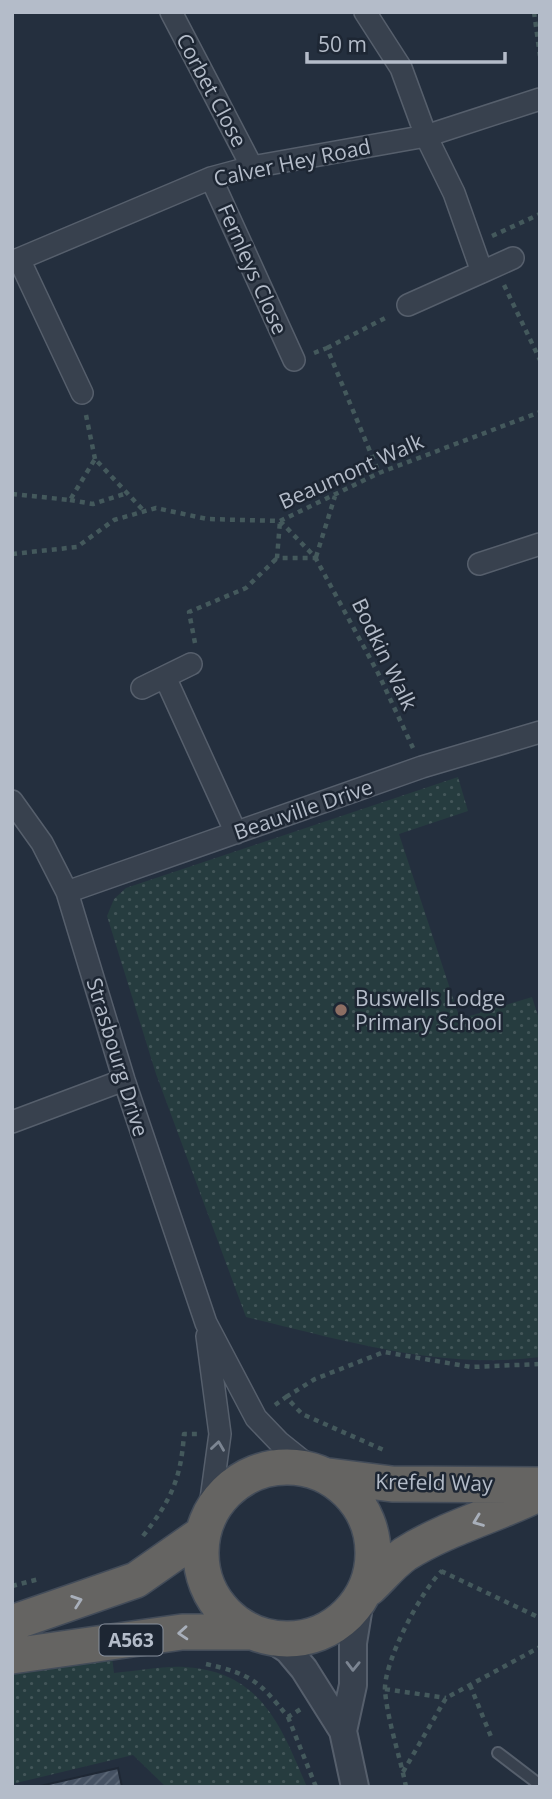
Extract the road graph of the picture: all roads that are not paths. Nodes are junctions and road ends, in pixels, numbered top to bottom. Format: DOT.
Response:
graph roads {
  1 [pos="171,12"];
  2 [pos="365,12"];
  3 [pos="540,99"];
  4 [pos="426,136"];
  5 [pos="252,167"];
  6 [pos="211,177"];
  7 [pos="16,260"];
  8 [pos="408,305"];
  9 [pos="294,360"];
  10 [pos="82,393"];
  11 [pos="540,544"];
  12 [pos="479,564"];
  13 [pos="191,664"];
  14 [pos="165,677"];
  15 [pos="142,688"];
  16 [pos="540,732"];
  17 [pos="12,801"];
  18 [pos="236,833"];
  19 [pos="67,892"];
  20 [pos="124,1080"];
  21 [pos="12,1122"];
  22 [pos="205,1323"];
  23 [pos="321,1473"];
  24 [pos="540,1485"];
  25 [pos="540,1493"];
  26 [pos="206,1524"];
  27 [pos="365,1594"];
  28 [pos="12,1623"];
  29 [pos="259,1634"];
  30 [pos="12,1656"];
  31 [pos="343,1731"];
  32 [pos="498,1753"];
  33 [pos="540,1785"];
  34 [pos="355,1787"];
  1 -- 5 [label="street, Corbet Close"];
  2 -- 4 [label="street"];
  3 -- 4 [label="street, Calver Hey Road"];
  4 -- 5 [label="street, Calver Hey Road"];
  4 -- 8 [label="street"];
  5 -- 6 [label="street, Calver Hey Road"];
  6 -- 7 [label="street, Calver Hey Road"];
  6 -- 9 [label="street, Fernleys Close"];
  7 -- 10 [label="street"];
  11 -- 12 [label="street"];
  13 -- 14 [label="street"];
  14 -- 15 [label="street"];
  14 -- 18 [label="street"];
  16 -- 18 [label="street, Beauville Drive"];
  17 -- 19 [label="street, Strasbourg Drive"];
  18 -- 19 [label="street, Beauville Drive"];
  19 -- 20 [label="street, Strasbourg Drive"];
  20 -- 21 [label="street"];
  20 -- 22 [label="street, Strasbourg Drive"];
  22 -- 23 [label="street, Strasbourg Drive"];
  26 -- 22 [label="street, Strasbourg Drive, one-way"];
  23 -- 24 [label="highway, Krefeld Way"];
  23 -- 26 [label="highway"];
  23 -- 27 [label="highway"];
  25 -- 27 [label="highway, Krefeld Way, one-way"];
  28 -- 26 [label="highway, A563, one-way"];
  26 -- 29 [label="highway"];
  27 -- 29 [label="highway"];
  27 -- 31 [label="street, one-way"];
  29 -- 30 [label="highway, A563, one-way"];
  29 -- 31 [label="street"];
  31 -- 34 [label="street"];
  32 -- 33 [label="lane"];
}
